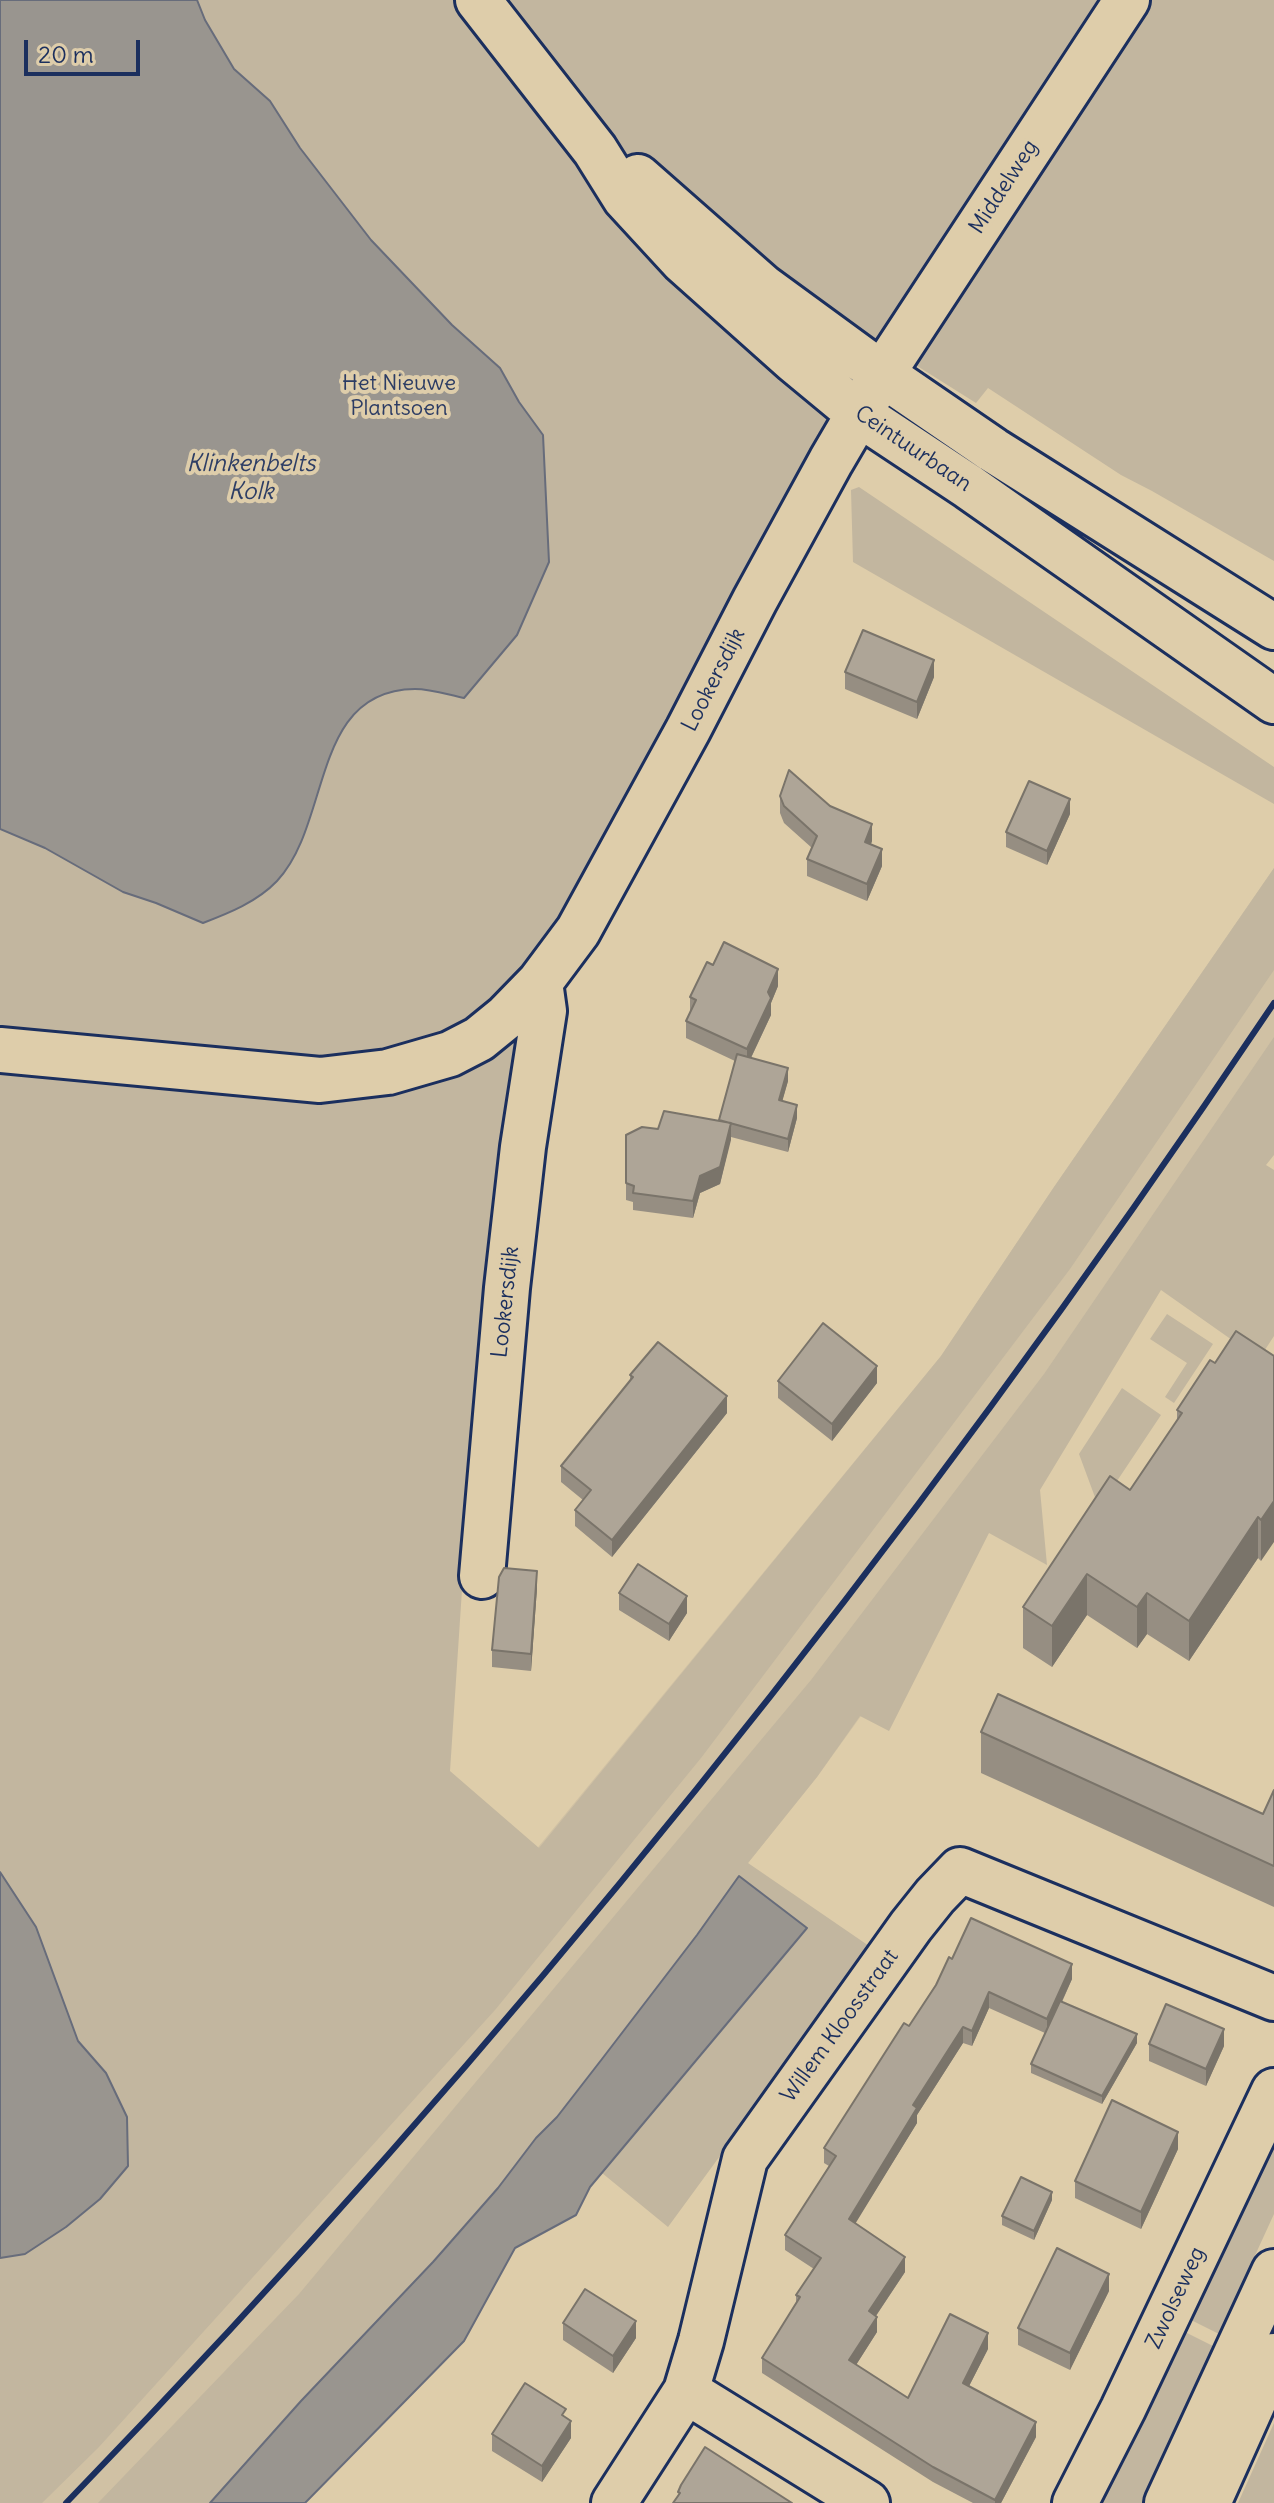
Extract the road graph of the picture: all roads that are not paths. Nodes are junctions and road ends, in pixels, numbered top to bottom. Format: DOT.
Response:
graph roads {
  1 [pos="478,0"];
  2 [pos="1127,0"];
  3 [pos="595,150"];
  4 [pos="882,374"];
  5 [pos="859,414"];
  6 [pos="1274,627"];
  7 [pos="1274,701"];
  8 [pos="540,982"];
  9 [pos="0,1050"];
  10 [pos="482,1576"];
  11 [pos="1274,1998"];
  12 [pos="1274,2091"];
  13 [pos="1274,2272"];
  14 [pos="1274,2356"];
  15 [pos="686,2391"];
  16 [pos="614,2503"];
  17 [pos="867,2503"];
  18 [pos="1075,2503"];
  19 [pos="1167,2503"];
  20 [pos="1208,2503"];
  1 -- 3 [label="street, Ceintuurbaan"];
  2 -- 4 [label="street, Middelweg"];
  3 -- 4 [label="street, Ceintuurbaan"];
  3 -- 5 [label="street, Ceintuurbaan"];
  4 -- 5 [label="street, Lookersdijk"];
  4 -- 6 [label="street, Ceintuurbaan"];
  5 -- 7 [label="street, Ceintuurbaan"];
  5 -- 8 [label="street, Lookersdijk"];
  8 -- 9 [label="street, Lookersdijk"];
  8 -- 10 [label="street, Lookersdijk"];
  11 -- 15 [label="street, Willem Kloosstraat"];
  12 -- 18 [label="street, Zwolseweg"];
  13 -- 19 [label="street"];
  14 -- 20 [label="street"];
  15 -- 16 [label="street, Willem Kloosstraat"];
  15 -- 17 [label="street"];
}
